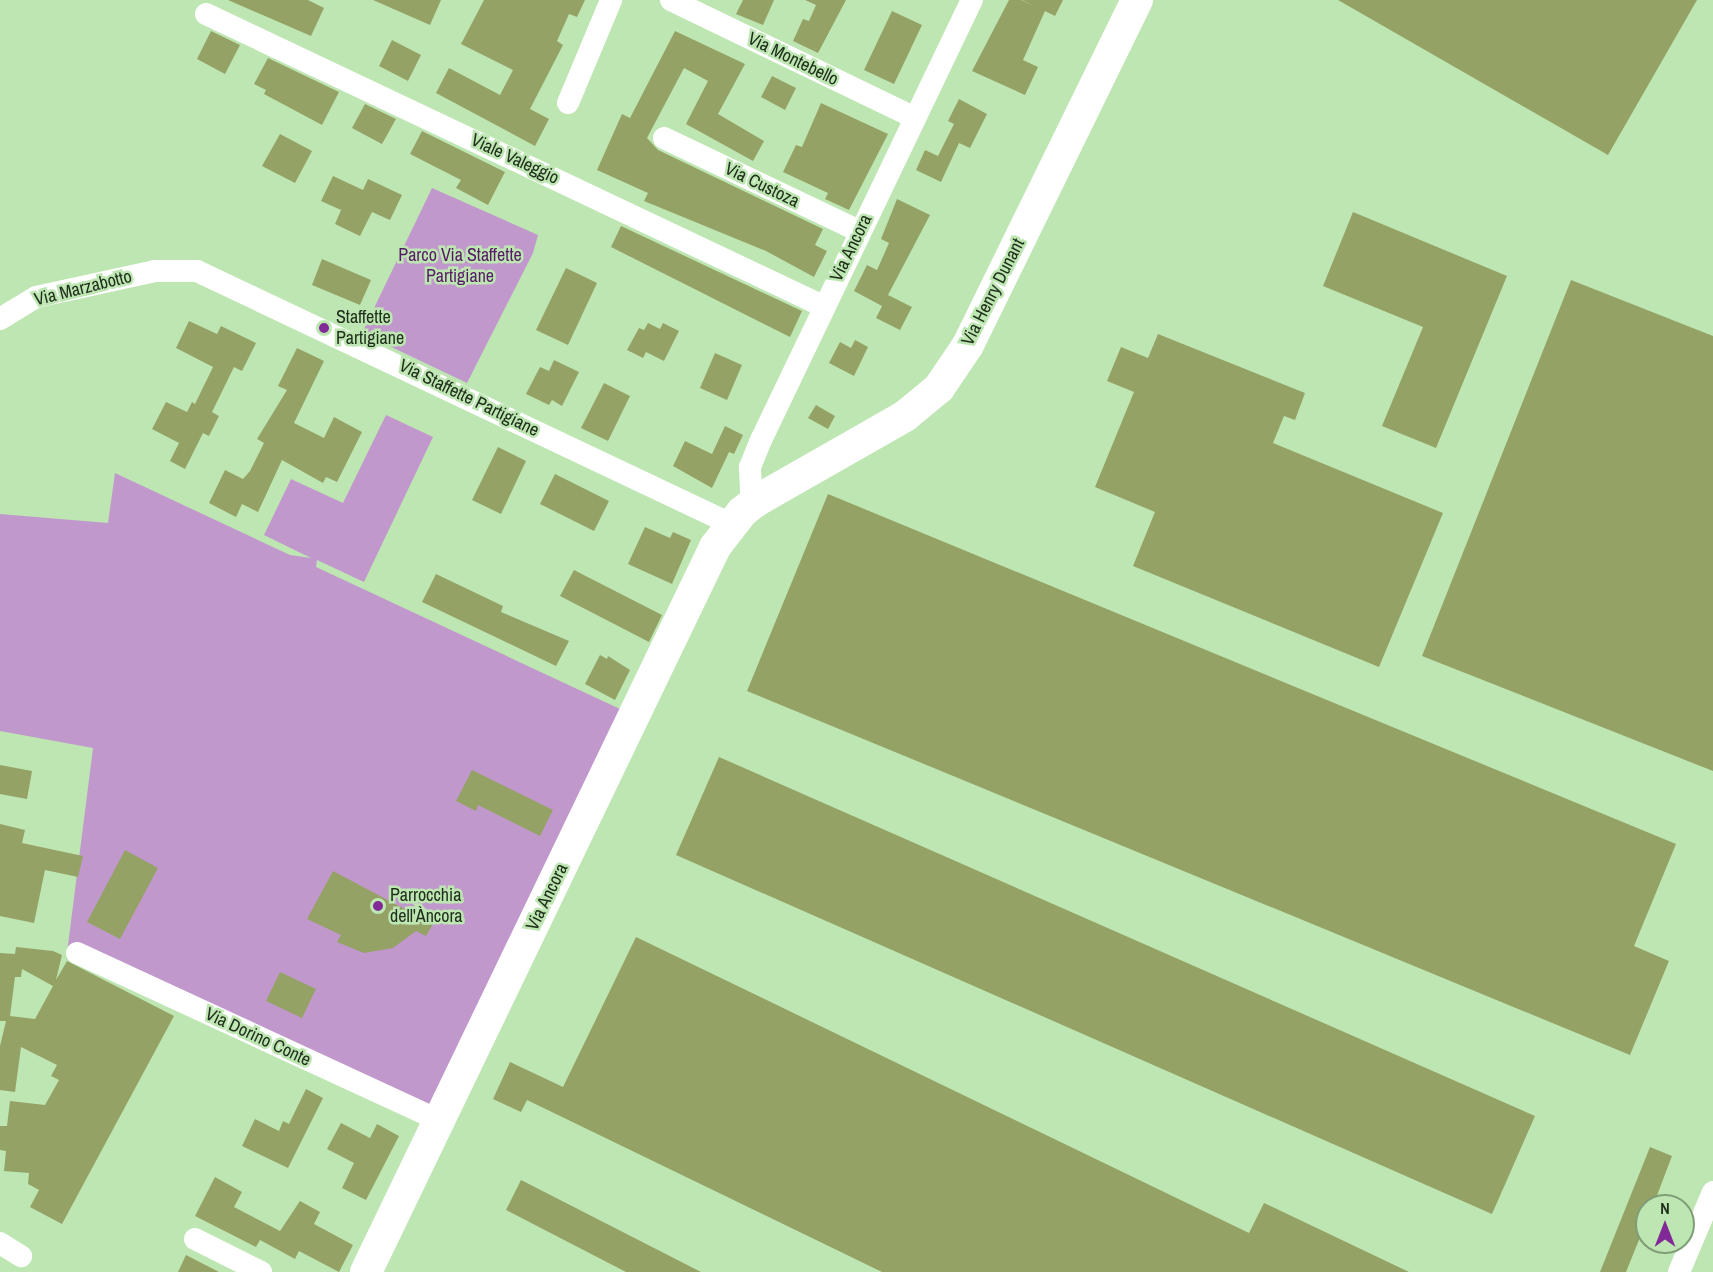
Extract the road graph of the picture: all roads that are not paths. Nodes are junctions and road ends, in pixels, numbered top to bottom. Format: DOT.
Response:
graph roads {
  1 [pos="611,0"];
  2 [pos="671,0"];
  3 [pos="972,0"];
  4 [pos="1137,0"];
  5 [pos="206,14"];
  6 [pos="568,103"];
  7 [pos="915,118"];
  8 [pos="664,138"];
  9 [pos="859,231"];
  10 [pos="170,269"];
  11 [pos="823,306"];
  12 [pos="0,319"];
  13 [pos="756,501"];
  14 [pos="732,524"];
  15 [pos="77,953"];
  16 [pos="439,1120"];
  17 [pos="1713,1192"];
  18 [pos="195,1239"];
  19 [pos="0,1243"];
  20 [pos="21,1256"];
  21 [pos="261,1272"];
  22 [pos="366,1272"];
  23 [pos="1678,1272"];
  1 -- 6 [label="street"];
  2 -- 7 [label="street, Via Montebello"];
  3 -- 7 [label="street, Via Ancora"];
  4 -- 13 [label="main road, Via Henry Dunant"];
  5 -- 11 [label="street, Viale Valeggio"];
  7 -- 9 [label="street, Via Ancora"];
  8 -- 9 [label="street, Via Custoza"];
  9 -- 11 [label="street, Via Ancora"];
  10 -- 12 [label="street, Via Marzabotto"];
  10 -- 14 [label="street, Via Staffette Partigiane"];
  11 -- 13 [label="street, Via Ancora"];
  13 -- 14 [label="main road, Via Henry Dunant"];
  14 -- 16 [label="main road, Via Ancora"];
  15 -- 16 [label="street, Via Dorino Conte"];
  16 -- 22 [label="main road, Via Ancora"];
  17 -- 23 [label="street"];
  18 -- 21 [label="street"];
  19 -- 20 [label="street"];
}
